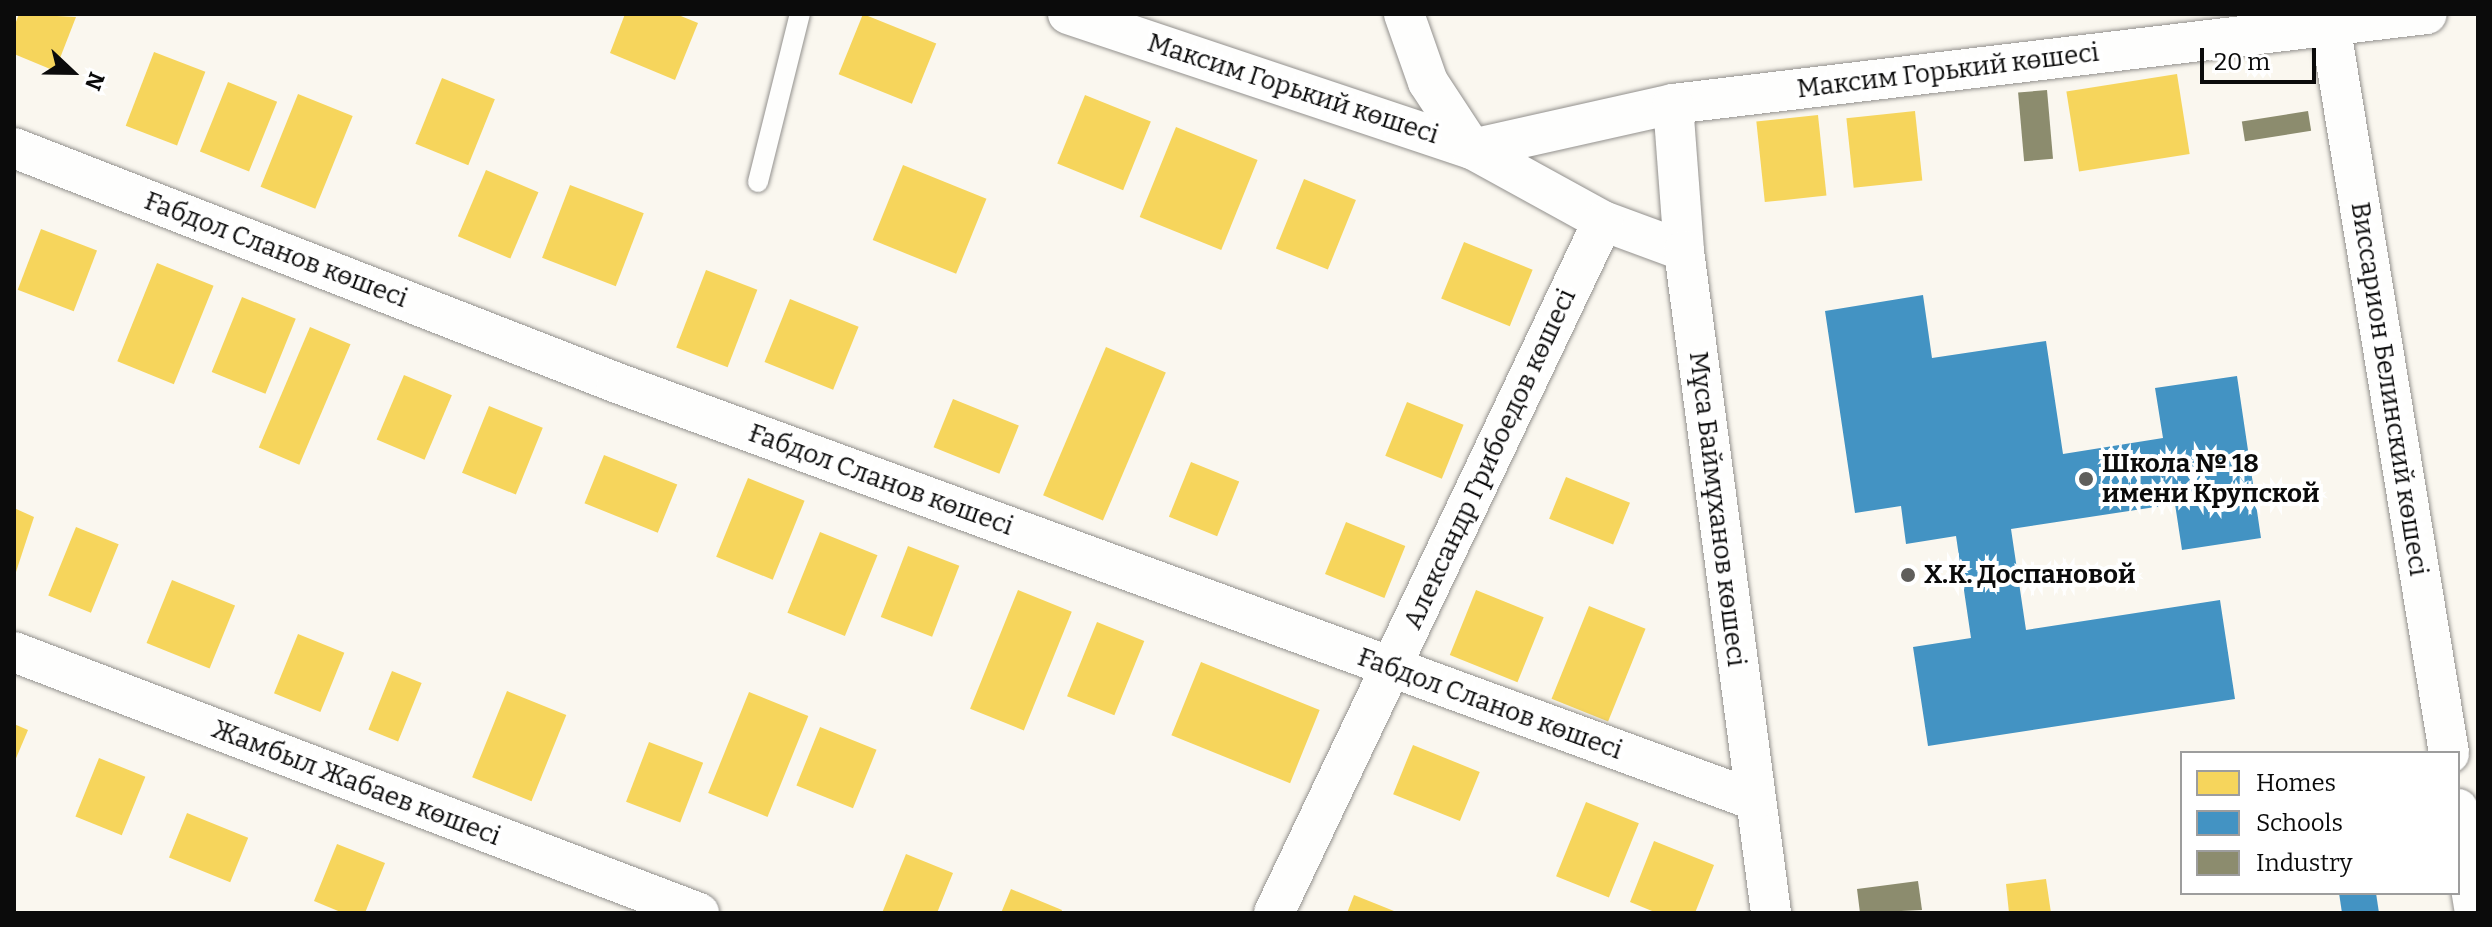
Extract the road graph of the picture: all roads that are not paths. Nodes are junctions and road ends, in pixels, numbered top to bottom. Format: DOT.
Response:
graph roads {
  1 [pos="800,14"];
  2 [pos="1068,14"];
  3 [pos="1404,14"];
  4 [pos="2427,14"];
  5 [pos="2330,24"];
  6 [pos="1673,104"];
  7 [pos="14,148"];
  8 [pos="1472,149"];
  9 [pos="758,182"];
  10 [pos="1603,221"];
  11 [pos="1684,251"];
  12 [pos="14,652"];
  13 [pos="1391,668"];
  14 [pos="2449,751"];
  15 [pos="1754,800"];
  16 [pos="2460,819"];
  17 [pos="2474,892"];
  18 [pos="699,913"];
  19 [pos="1274,913"];
  20 [pos="1771,913"];
  1 -- 9 [label="lane"];
  2 -- 8 [label="street, Максим Горький көшесі"];
  3 -- 8 [label="street"];
  4 -- 5 [label="street, Максим Горький көшесі"];
  5 -- 6 [label="street, Максим Горький көшесі"];
  5 -- 14 [label="street, Виссарион Белинский көшесі"];
  6 -- 8 [label="street, Максим Горький көшесі"];
  6 -- 11 [label="street, Мұса Баймұханов көшесі"];
  7 -- 13 [label="street, Ғабдол Сланов көшесі"];
  8 -- 10 [label="street, Максим Горький көшесі"];
  10 -- 11 [label="street, Максим Горький көшесі"];
  10 -- 13 [label="street, Александр Грибоедов көшесі"];
  11 -- 15 [label="street, Мұса Баймұханов көшесі"];
  12 -- 18 [label="street, Жамбыл Жабаев көшесі"];
  13 -- 15 [label="street, Ғабдол Сланов көшесі"];
  13 -- 19 [label="street, Александр Грибоедов көшесі"];
  15 -- 20 [label="street, Мұса Баймұханов көшесі"];
  16 -- 17 [label="street"];
}
